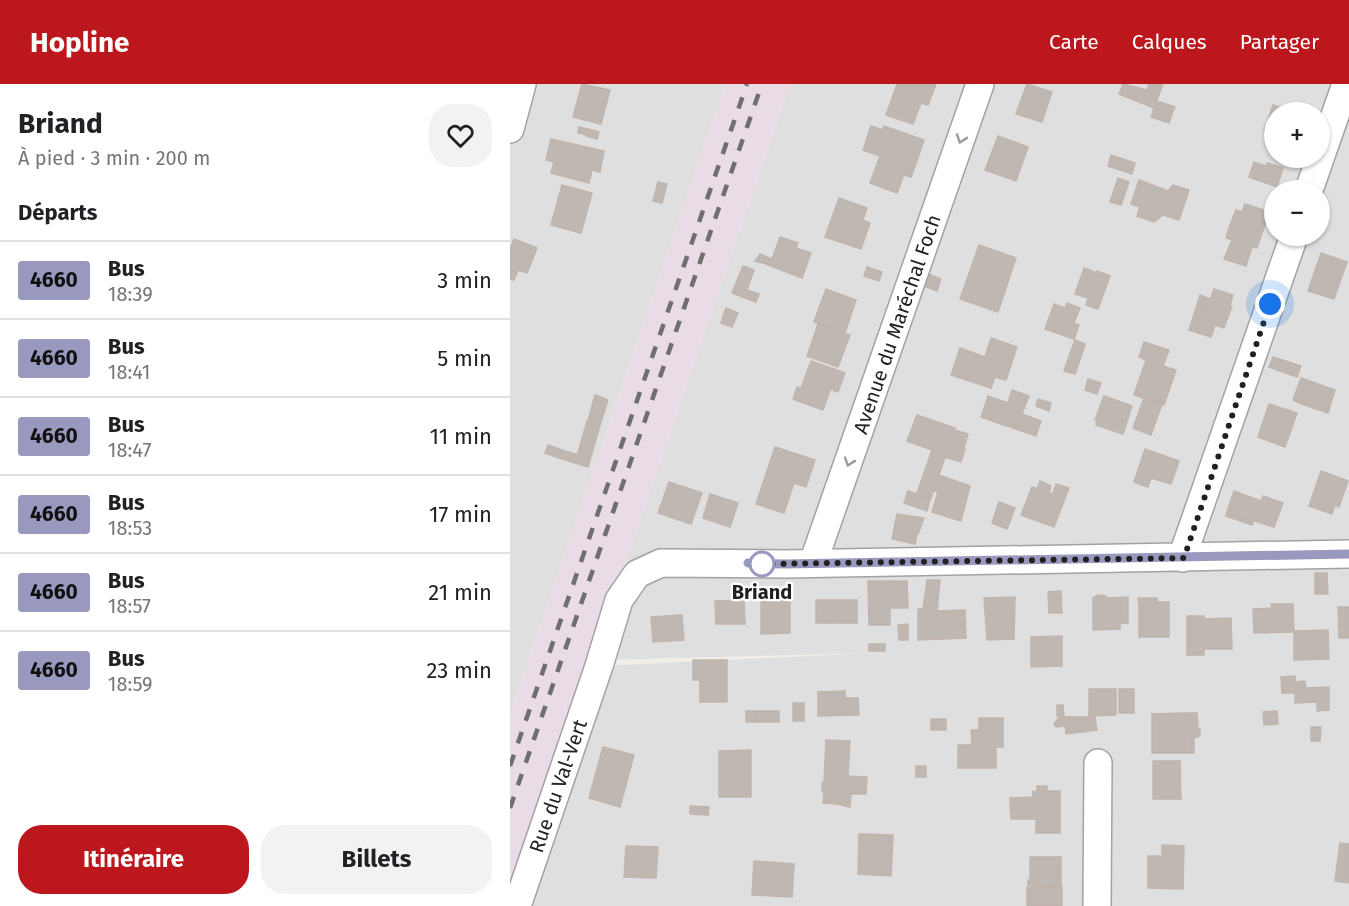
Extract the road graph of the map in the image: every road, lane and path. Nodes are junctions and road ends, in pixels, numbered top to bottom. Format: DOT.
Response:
graph roads {
  1 [pos="522,84"];
  2 [pos="980,84"];
  3 [pos="1346,84"];
  4 [pos="510,129"];
  5 [pos="1312,180"];
  6 [pos="1291,246"];
  7 [pos="1349,554"];
  8 [pos="1184,558"];
  9 [pos="813,563"];
  10 [pos="1098,763"];
  11 [pos="519,906"];
  12 [pos="1098,906"];
  1 -- 4 [label="street"];
  2 -- 9 [label="street, Avenue du Maréchal Foch, one-way"];
  3 -- 5 [label="street"];
  6 -- 8 [label="street"];
  7 -- 8 [label="street, Rue du Val-Vert"];
  8 -- 9 [label="street, Rue du Val-Vert"];
  9 -- 11 [label="street, Rue du Val-Vert"];
  10 -- 12 [label="street"];
}
